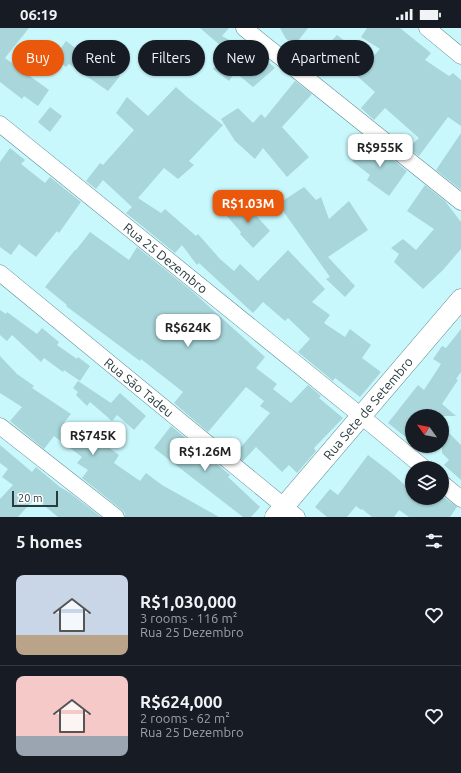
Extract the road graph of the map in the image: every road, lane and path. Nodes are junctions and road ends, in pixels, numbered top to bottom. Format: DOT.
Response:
graph roads {
  1 [pos="244,28"];
  2 [pos="427,28"];
  3 [pos="461,56"];
  4 [pos="0,124"];
  5 [pos="461,202"];
  6 [pos="0,274"];
  7 [pos="461,299"];
  8 [pos="360,415"];
  9 [pos="0,426"];
  10 [pos="416,461"];
  11 [pos="449,489"];
  12 [pos="461,499"];
  13 [pos="285,514"];
  14 [pos="116,517"];
  1 -- 5 [label="street"];
  2 -- 3 [label="street"];
  4 -- 8 [label="street, Rua 25 Dezembro"];
  6 -- 13 [label="street, Rua São Tadeu"];
  7 -- 8 [label="street, Rua Sete de Setembro"];
  8 -- 10 [label="street, Rua 25 Dezembro"];
  8 -- 13 [label="street, Rua Sete de Setembro"];
  9 -- 14 [label="street"];
  11 -- 12 [label="street"];
}
